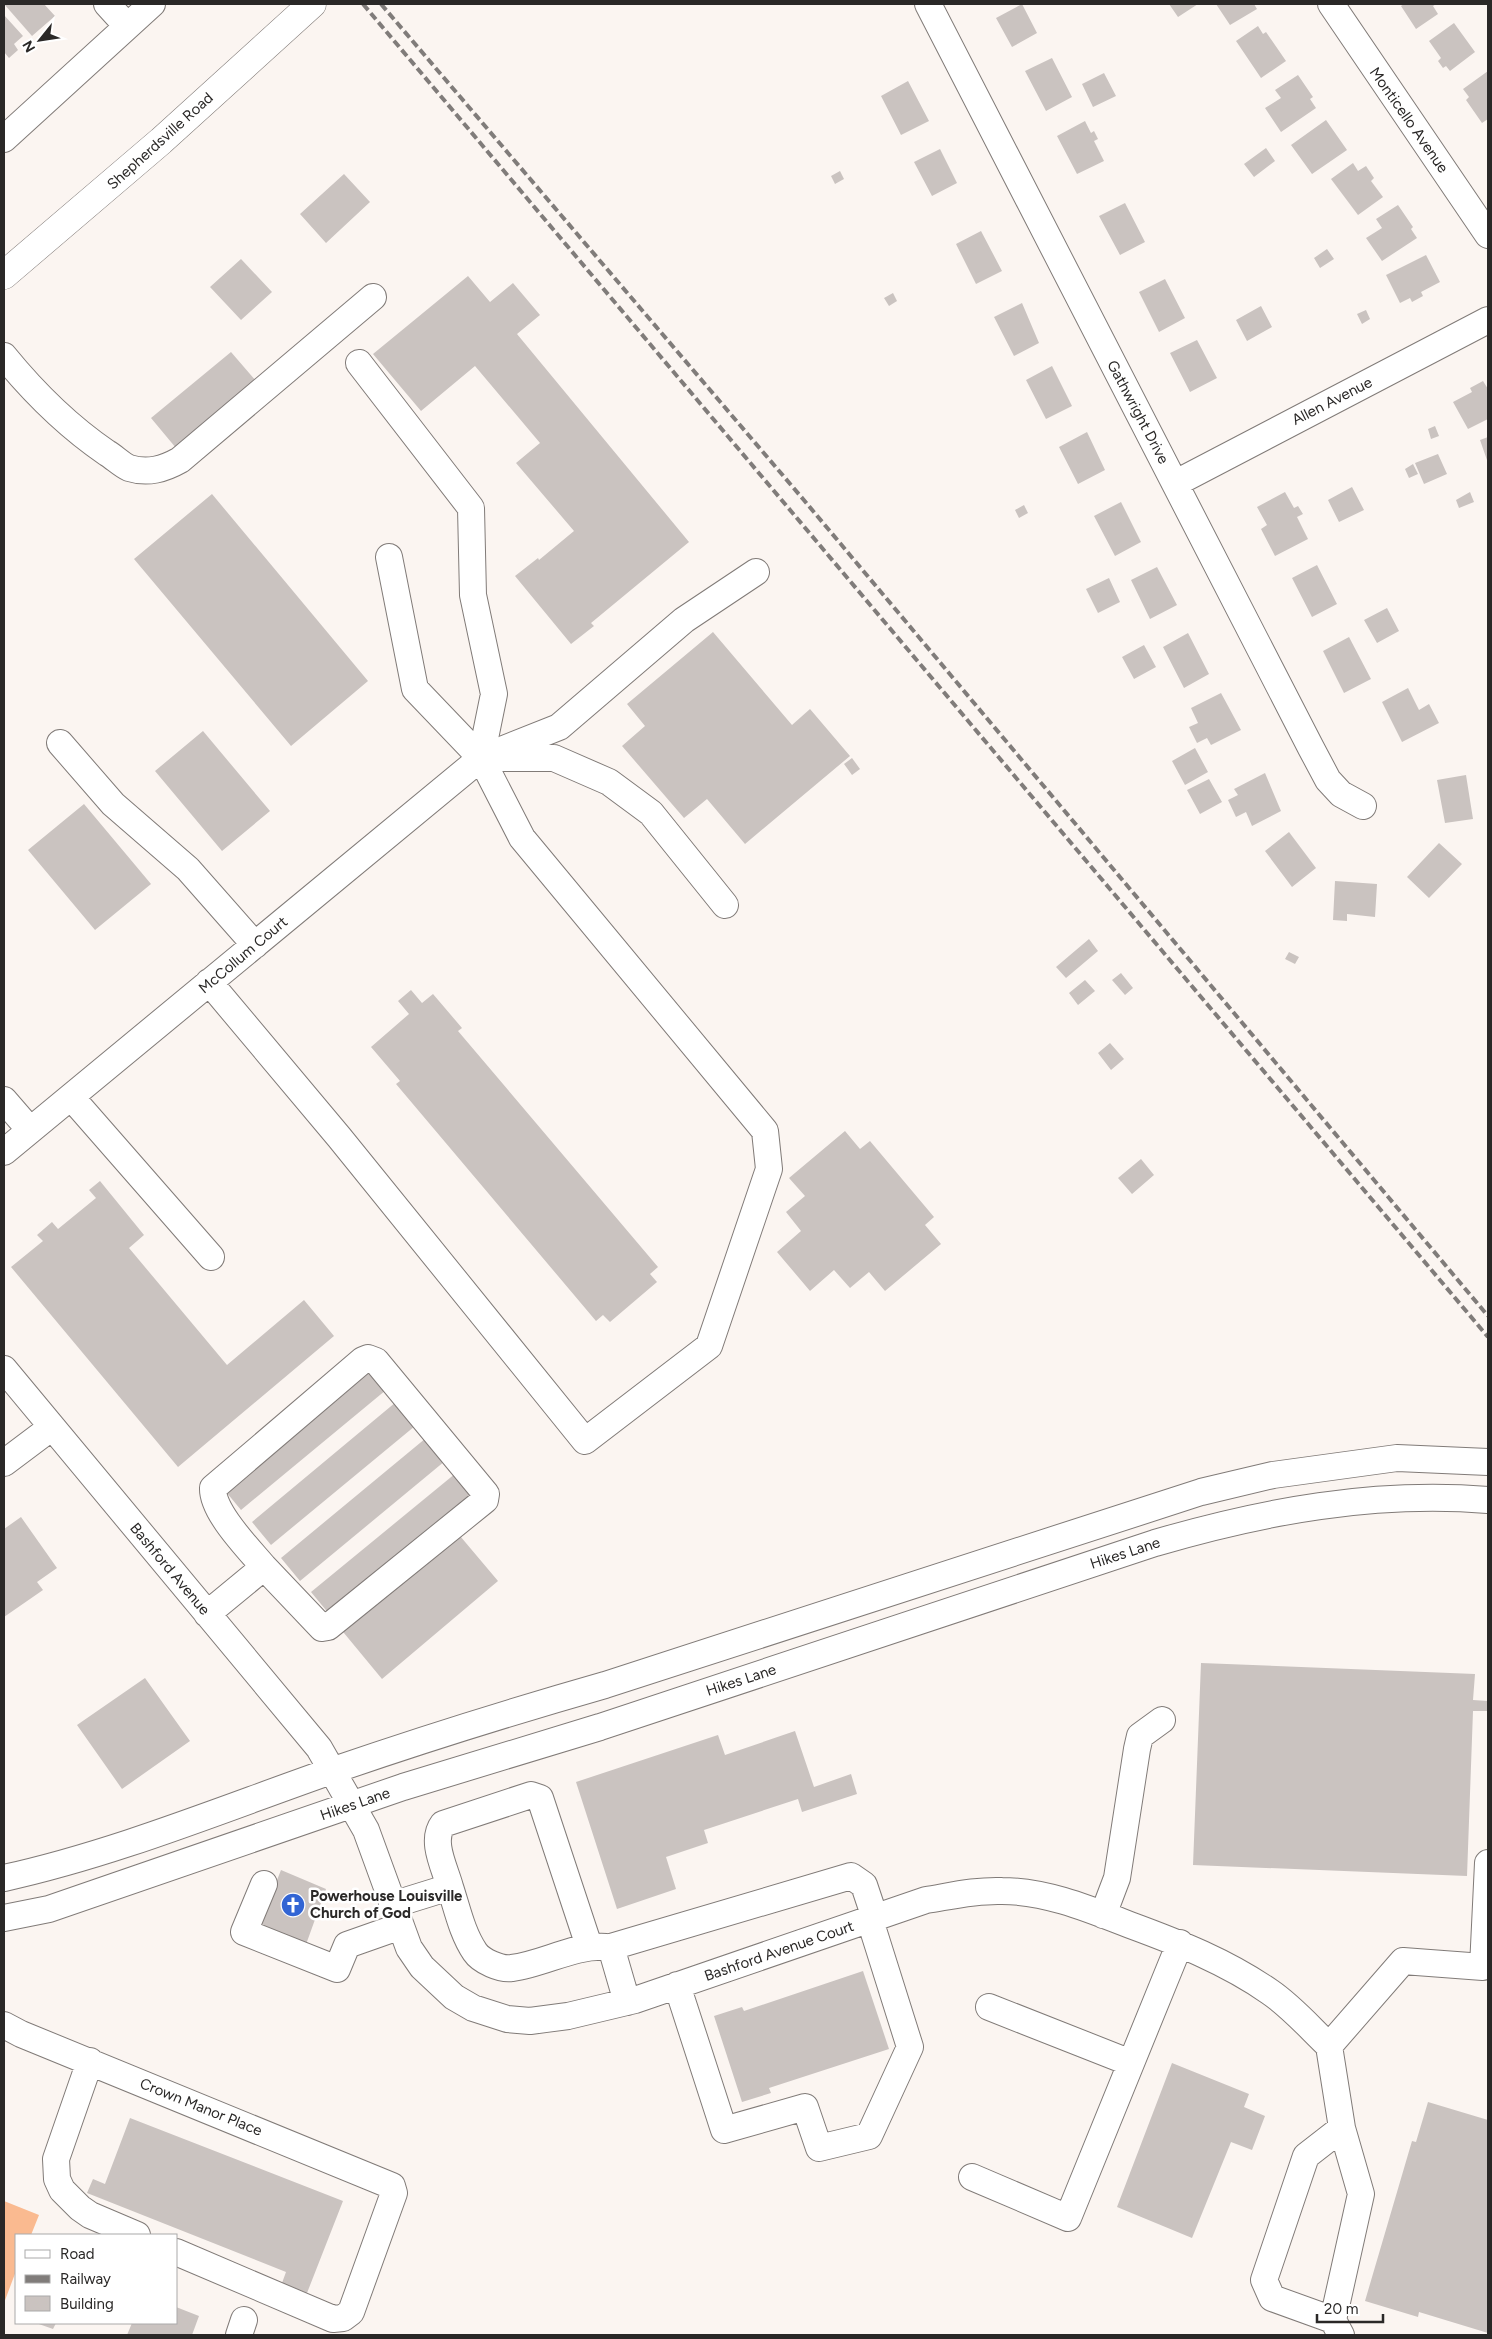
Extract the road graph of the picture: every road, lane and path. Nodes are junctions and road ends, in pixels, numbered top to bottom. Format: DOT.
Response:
graph roads {
  1 [pos="107,4"];
  2 [pos="152,4"];
  3 [pos="312,4"];
  4 [pos="928,4"];
  5 [pos="1330,4"];
  6 [pos="127,26"];
  7 [pos="4,139"];
  8 [pos="1488,235"];
  9 [pos="4,275"];
  10 [pos="373,297"];
  11 [pos="1488,320"];
  12 [pos="4,356"];
  13 [pos="359,363"];
  14 [pos="1176,483"];
  15 [pos="389,557"];
  16 [pos="756,572"];
  17 [pos="60,743"];
  18 [pos="481,758"];
  19 [pos="1363,806"];
  20 [pos="725,905"];
  21 [pos="254,945"];
  22 [pos="209,982"];
  23 [pos="71,1096"];
  24 [pos="4,1100"];
  25 [pos="30,1130"];
  26 [pos="4,1152"];
  27 [pos="211,1257"];
  28 [pos="4,1369"];
  29 [pos="52,1427"];
  30 [pos="1488,1462"];
  31 [pos="4,1463"];
  32 [pos="1488,1500"];
  33 [pos="264,1567"];
  34 [pos="207,1614"];
  35 [pos="1162,1720"];
  36 [pos="333,1770"];
  37 [pos="352,1805"];
  38 [pos="1488,1863"];
  39 [pos="4,1878"];
  40 [pos="264,1884"];
  41 [pos="450,1887"];
  42 [pos="1103,1915"];
  43 [pos="396,1916"];
  44 [pos="4,1918"];
  45 [pos="872,1919"];
  46 [pos="1180,1943"];
  47 [pos="600,1947"];
  48 [pos="677,1986"];
  49 [pos="627,2002"];
  50 [pos="989,2007"];
  51 [pos="4,2025"];
  52 [pos="1329,2046"];
  53 [pos="90,2062"];
  54 [pos="1131,2063"];
  55 [pos="1342,2128"];
  56 [pos="972,2177"];
  57 [pos="135,2234"];
  58 [pos="178,2253"];
  59 [pos="1337,2327"];
  1 -- 6 [label="street"];
  2 -- 6 [label="street"];
  3 -- 9 [label="main road, Shepherdsville Road"];
  4 -- 14 [label="street, Gathwright Drive"];
  5 -- 8 [label="street, Monticello Avenue"];
  6 -- 7 [label="street"];
  10 -- 12 [label="street"];
  11 -- 14 [label="street, Allen Avenue"];
  13 -- 18 [label="street"];
  14 -- 19 [label="street, Gathwright Drive"];
  15 -- 18 [label="street"];
  16 -- 18 [label="street, McCollum Court"];
  17 -- 21 [label="street"];
  18 -- 20 [label="street"];
  18 -- 21 [label="street, McCollum Court"];
  18 -- 22 [label="street"];
  21 -- 22 [label="street, McCollum Court"];
  22 -- 23 [label="street, McCollum Court"];
  23 -- 25 [label="street, McCollum Court"];
  23 -- 27 [label="street"];
  24 -- 25 [label="street"];
  25 -- 26 [label="street, McCollum Court"];
  28 -- 29 [label="street, Bashford Avenue"];
  29 -- 31 [label="street"];
  29 -- 34 [label="street, Bashford Avenue"];
  30 -- 36 [label="street"];
  32 -- 37 [label="street, Hikes Lane"];
  33 -- 33 [label="street"];
  33 -- 34 [label="street"];
  34 -- 36 [label="street, Bashford Avenue"];
  35 -- 42 [label="street"];
  36 -- 37 [label="street, Bashford Avenue Court"];
  36 -- 39 [label="street"];
  37 -- 43 [label="street, Bashford Avenue Court"];
  37 -- 44 [label="street, Hikes Lane"];
  38 -- 52 [label="street"];
  40 -- 43 [label="street"];
  41 -- 43 [label="street"];
  41 -- 47 [label="street"];
  41 -- 47 [label="street"];
  42 -- 45 [label="street, Bashford Avenue Court"];
  42 -- 46 [label="street, Bashford Avenue Court"];
  43 -- 49 [label="street, Bashford Avenue Court"];
  45 -- 47 [label="street"];
  45 -- 48 [label="street, Bashford Avenue Court"];
  45 -- 48 [label="street"];
  46 -- 52 [label="street, Bashford Avenue Court"];
  46 -- 54 [label="street"];
  47 -- 49 [label="street"];
  48 -- 49 [label="street, Bashford Avenue Court"];
  50 -- 54 [label="street"];
  51 -- 53 [label="street, Crown Manor Place"];
  52 -- 55 [label="street"];
  53 -- 57 [label="street"];
  53 -- 58 [label="street, Crown Manor Place"];
  54 -- 56 [label="street"];
  55 -- 59 [label="street"];
  55 -- 59 [label="street"];
}
